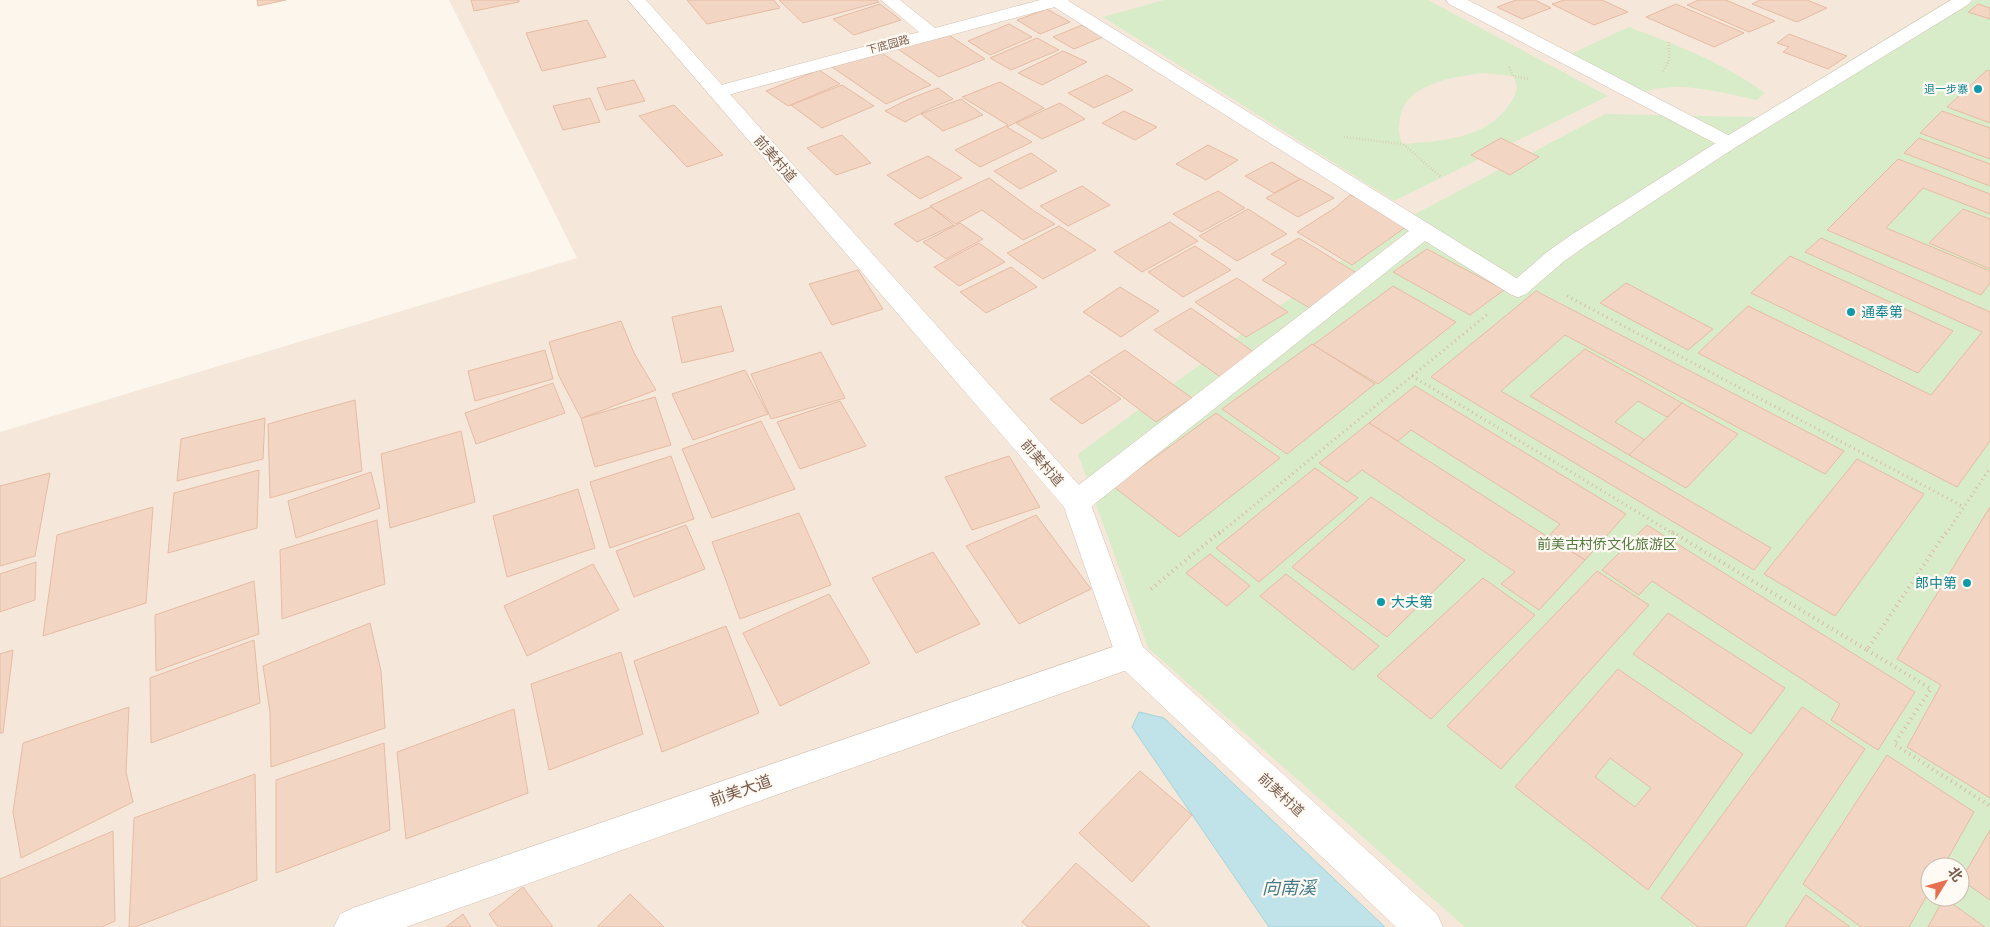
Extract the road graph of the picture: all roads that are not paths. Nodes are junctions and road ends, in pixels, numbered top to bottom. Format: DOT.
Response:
graph roads {
  1 [pos="638,0"];
  2 [pos="890,0"];
  3 [pos="1059,0"];
  4 [pos="1455,0"];
  5 [pos="1963,0"];
  6 [pos="930,33"];
  7 [pos="716,92"];
  8 [pos="1729,143"];
  9 [pos="1424,230"];
  10 [pos="1077,502"];
  11 [pos="1130,656"];
  12 [pos="353,927"];
  13 [pos="1424,927"];
  1 -- 7 [label="street, 前美村道"];
  2 -- 6 [label="street"];
  3 -- 6 [label="street, 下底园路"];
  3 -- 9 [label="street"];
  4 -- 8 [label="street"];
  5 -- 8 [label="street"];
  6 -- 7 [label="street, 下底园路"];
  7 -- 10 [label="street, 前美村道"];
  8 -- 9 [label="street"];
  9 -- 10 [label="street"];
  10 -- 11 [label="street, 前美村道"];
  11 -- 12 [label="street, 前美大道"];
  11 -- 13 [label="street, 前美村道"];
}
